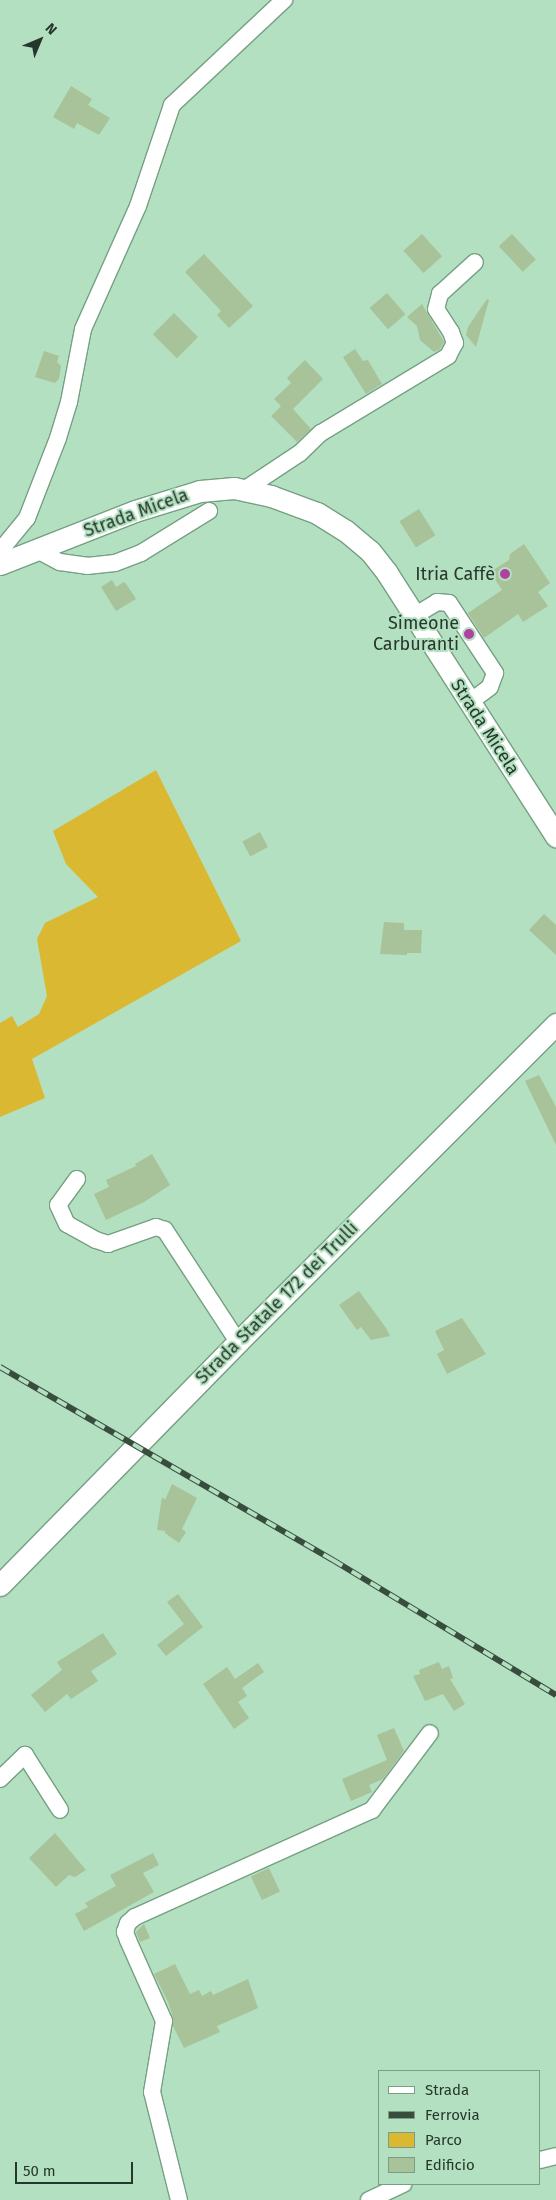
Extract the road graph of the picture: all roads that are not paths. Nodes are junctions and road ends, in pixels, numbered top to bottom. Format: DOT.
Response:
graph roads {
  1 [pos="284,0"];
  2 [pos="474,262"];
  3 [pos="244,490"];
  4 [pos="209,511"];
  5 [pos="37,550"];
  6 [pos="0,551"];
  7 [pos="0,564"];
  8 [pos="414,616"];
  9 [pos="469,702"];
  10 [pos="556,836"];
  11 [pos="556,1024"];
  12 [pos="77,1179"];
  13 [pos="238,1342"];
  14 [pos="0,1585"];
  15 [pos="430,1733"];
  16 [pos="0,1779"];
  17 [pos="60,1810"];
  18 [pos="556,2156"];
  19 [pos="541,2160"];
  20 [pos="402,2185"];
  21 [pos="179,2200"];
  22 [pos="369,2200"];
  1 -- 6 [label="street"];
  2 -- 3 [label="street"];
  3 -- 5 [label="main road, Strada Micela"];
  3 -- 8 [label="main road, Strada Micela"];
  4 -- 5 [label="street"];
  5 -- 7 [label="main road, Strada Micela"];
  8 -- 9 [label="main road, Strada Micela"];
  8 -- 9 [label="street"];
  9 -- 10 [label="main road, Strada Micela"];
  11 -- 13 [label="main road, Strada Statale 172 dei Trulli"];
  12 -- 13 [label="street"];
  13 -- 14 [label="main road, Strada Statale 172 dei Trulli"];
  15 -- 21 [label="street"];
  16 -- 17 [label="street"];
  18 -- 19 [label="street"];
  20 -- 22 [label="street"];
}
